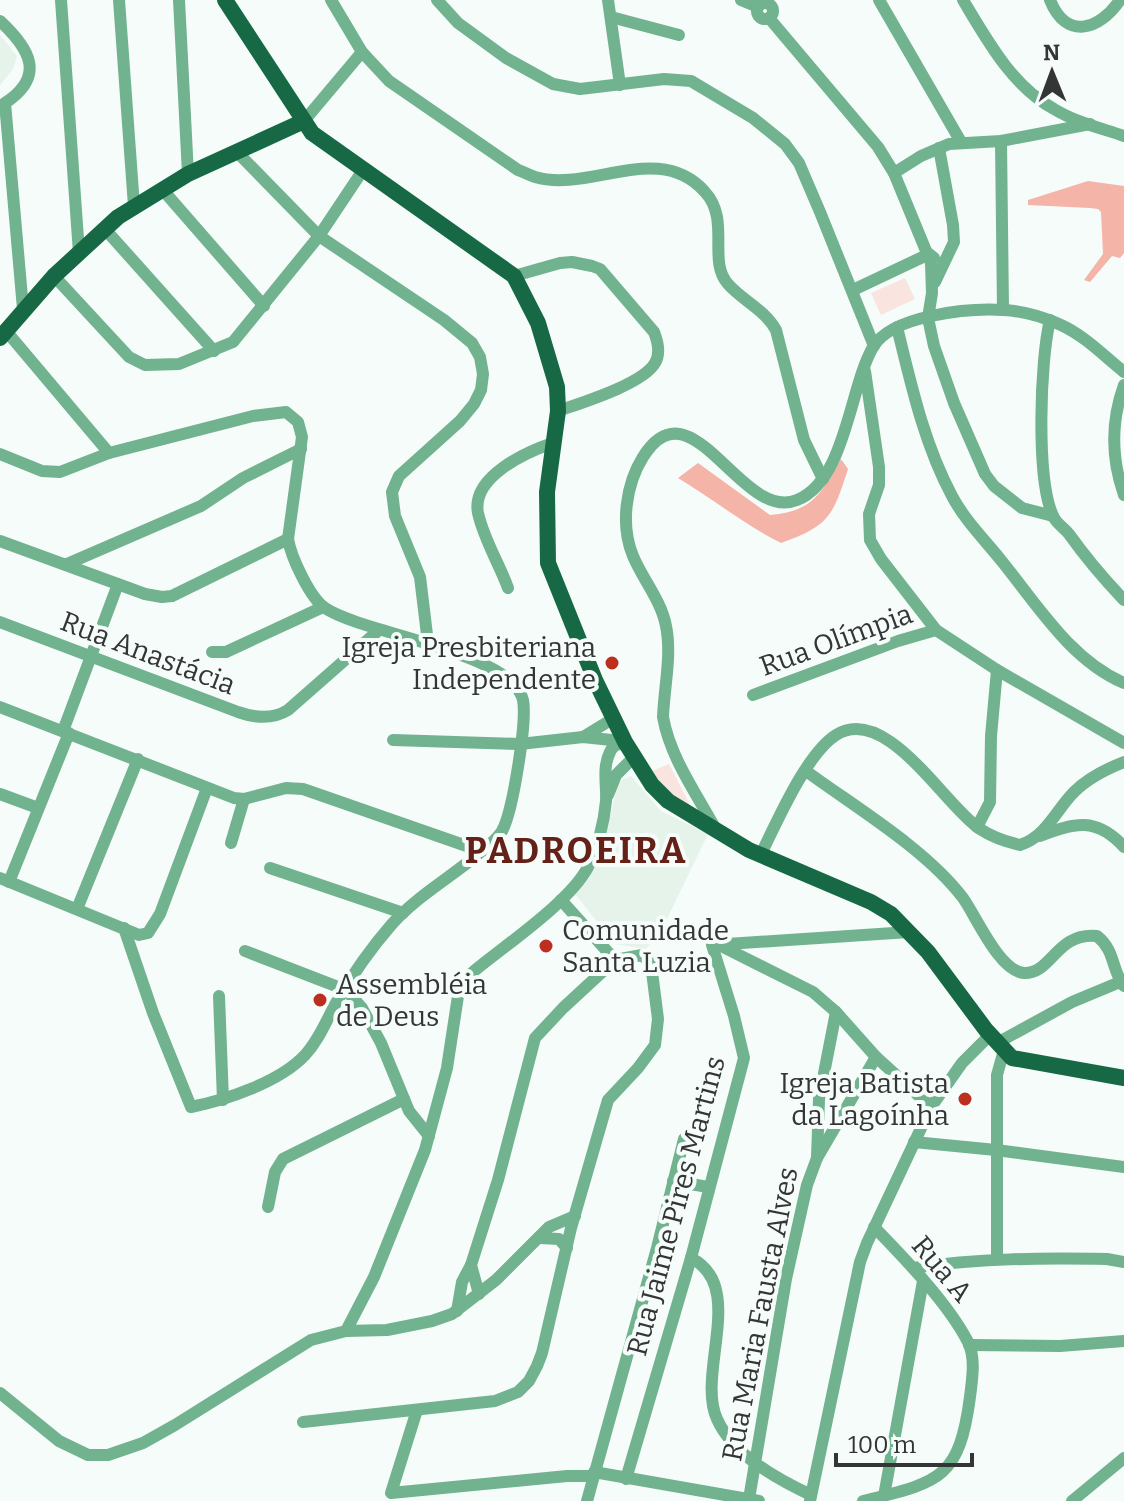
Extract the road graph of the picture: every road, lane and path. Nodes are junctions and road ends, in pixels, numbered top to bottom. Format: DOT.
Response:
graph roads {
  1 [pos="61,0"];
  2 [pos="119,0"];
  3 [pos="179,0"];
  4 [pos="225,0"];
  5 [pos="331,0"];
  6 [pos="437,0"];
  7 [pos="608,0"];
  8 [pos="741,0"];
  9 [pos="879,0"];
  10 [pos="963,0"];
  11 [pos="1050,0"];
  12 [pos="1120,0"];
  13 [pos="763,3"];
  14 [pos="611,17"];
  15 [pos="0,21"];
  16 [pos="679,35"];
  17 [pos="362,52"];
  18 [pos="620,85"];
  19 [pos="2,103"];
  20 [pos="304,121"];
  21 [pos="1090,123"];
  22 [pos="1124,136"];
  23 [pos="1001,141"];
  24 [pos="961,142"];
  25 [pos="939,148"];
  26 [pos="236,151"];
  27 [pos="363,170"];
  28 [pos="894,173"];
  29 [pos="188,174"];
  30 [pos="162,189"];
  31 [pos="134,206"];
  32 [pos="104,228"];
  33 [pos="319,236"];
  34 [pos="79,253"];
  35 [pos="929,254"];
  36 [pos="948,257"];
  37 [pos="54,276"];
  38 [pos="514,276"];
  39 [pos="853,290"];
  40 [pos="932,293"];
  41 [pos="264,306"];
  42 [pos="23,309"];
  43 [pos="1003,310"];
  44 [pos="928,318"];
  45 [pos="1050,320"];
  46 [pos="897,327"];
  47 [pos="3,335"];
  48 [pos="874,346"];
  49 [pos="214,351"];
  50 [pos="865,368"];
  51 [pos="1124,372"];
  52 [pos="1124,385"];
  53 [pos="558,411"];
  54 [pos="553,443"];
  55 [pos="301,449"];
  56 [pos="109,453"];
  57 [pos="0,454"];
  58 [pos="823,479"];
  59 [pos="1124,495"];
  60 [pos="1053,516"];
  61 [pos="288,539"];
  62 [pos="0,541"];
  63 [pos="67,564"];
  64 [pos="118,584"];
  65 [pos="508,588"];
  66 [pos="1124,600"];
  67 [pos="323,607"];
  68 [pos="0,622"];
  69 [pos="379,630"];
  70 [pos="936,630"];
  71 [pos="428,643"];
  72 [pos="212,652"];
  73 [pos="90,656"];
  74 [pos="997,670"];
  75 [pos="1124,683"];
  76 [pos="753,695"];
  77 [pos="0,707"];
  78 [pos="614,718"];
  79 [pos="66,732"];
  80 [pos="583,737"];
  81 [pos="393,740"];
  82 [pos="625,742"];
  83 [pos="1124,743"];
  84 [pos="520,744"];
  85 [pos="634,757"];
  86 [pos="138,759"];
  87 [pos="1124,762"];
  88 [pos="806,771"];
  89 [pos="207,788"];
  90 [pos="0,794"];
  91 [pos="244,799"];
  92 [pos="606,801"];
  93 [pos="38,808"];
  94 [pos="977,827"];
  95 [pos="717,831"];
  96 [pos="1040,836"];
  97 [pos="231,843"];
  98 [pos="1124,847"];
  99 [pos="481,851"];
  100 [pos="761,854"];
  101 [pos="270,868"];
  102 [pos="4,880"];
  103 [pos="561,900"];
  104 [pos="377,903"];
  105 [pos="77,909"];
  106 [pos="403,913"];
  107 [pos="392,924"];
  108 [pos="124,928"];
  109 [pos="909,932"];
  110 [pos="716,945"];
  111 [pos="245,951"];
  112 [pos="615,960"];
  113 [pos="1122,984"];
  114 [pos="346,990"];
  115 [pos="219,996"];
  116 [pos="836,1012"];
  117 [pos="997,1043"];
  118 [pos="876,1057"];
  119 [pos="1124,1078"];
  120 [pos="404,1099"];
  121 [pos="223,1100"];
  122 [pos="931,1107"];
  123 [pos="429,1136"];
  124 [pos="684,1139"];
  125 [pos="914,1142"];
  126 [pos="996,1150"];
  127 [pos="817,1158"];
  128 [pos="1124,1167"];
  129 [pos="673,1181"];
  130 [pos="708,1187"];
  131 [pos="268,1207"];
  132 [pos="575,1216"];
  133 [pos="874,1227"];
  134 [pos="540,1238"];
  135 [pos="567,1248"];
  136 [pos="691,1258"];
  137 [pos="997,1259"];
  138 [pos="1124,1262"];
  139 [pos="471,1265"];
  140 [pos="913,1268"];
  141 [pos="923,1281"];
  142 [pos="479,1294"];
  143 [pos="457,1311"];
  144 [pos="356,1315"];
  145 [pos="387,1330"];
  146 [pos="346,1331"];
  147 [pos="1124,1341"];
  148 [pos="969,1345"];
  149 [pos="0,1393"];
  150 [pos="417,1410"];
  151 [pos="303,1422"];
  152 [pos="1124,1458"];
  153 [pos="754,1460"];
  154 [pos="594,1474"];
  155 [pos="626,1479"];
  156 [pos="884,1496"];
  157 [pos="811,1498"];
  158 [pos="754,1500"];
  159 [pos="587,1501"];
  160 [pos="863,1501"];
  161 [pos="1072,1501"];
  1 -- 34 [label="street"];
  2 -- 31 [label="street"];
  3 -- 29 [label="street"];
  4 -- 20 [label="main road"];
  5 -- 17 [label="street"];
  6 -- 18 [label="street"];
  7 -- 14 [label="street"];
  8 -- 13 [label="street"];
  9 -- 24 [label="street"];
  10 -- 21 [label="street"];
  11 -- 12 [label="street"];
  13 -- 28 [label="street"];
  14 -- 16 [label="street"];
  14 -- 18 [label="street"];
  15 -- 19 [label="street"];
  17 -- 20 [label="street"];
  17 -- 58 [label="street"];
  18 -- 39 [label="street"];
  19 -- 42 [label="street"];
  20 -- 26 [label="main road"];
  20 -- 27 [label="main road"];
  21 -- 22 [label="street"];
  21 -- 23 [label="street"];
  23 -- 24 [label="street"];
  23 -- 43 [label="street"];
  24 -- 25 [label="street"];
  25 -- 28 [label="street"];
  25 -- 36 [label="street"];
  26 -- 29 [label="main road"];
  26 -- 33 [label="street"];
  27 -- 33 [label="street"];
  27 -- 38 [label="main road"];
  28 -- 35 [label="street"];
  29 -- 30 [label="main road"];
  30 -- 31 [label="main road"];
  30 -- 41 [label="street"];
  31 -- 32 [label="main road"];
  32 -- 34 [label="main road"];
  32 -- 49 [label="street"];
  33 -- 41 [label="street"];
  33 -- 71 [label="street"];
  34 -- 37 [label="main road"];
  35 -- 36 [label="street"];
  35 -- 39 [label="street"];
  35 -- 40 [label="street"];
  36 -- 40 [label="street"];
  37 -- 42 [label="main road"];
  37 -- 49 [label="street"];
  38 -- 53 [label="main road"];
  38 -- 53 [label="street"];
  39 -- 48 [label="street"];
  40 -- 44 [label="street"];
  41 -- 49 [label="street"];
  42 -- 47 [label="main road"];
  43 -- 44 [label="street"];
  43 -- 45 [label="street"];
  44 -- 46 [label="street"];
  44 -- 60 [label="street"];
  45 -- 51 [label="street"];
  45 -- 60 [label="street"];
  46 -- 48 [label="street"];
  46 -- 75 [label="street"];
  47 -- 56 [label="street"];
  48 -- 50 [label="street"];
  50 -- 58 [label="street"];
  50 -- 70 [label="street"];
  52 -- 59 [label="street"];
  53 -- 54 [label="main road"];
  54 -- 65 [label="street"];
  54 -- 78 [label="main road"];
  55 -- 56 [label="street"];
  55 -- 61 [label="street"];
  55 -- 63 [label="street"];
  56 -- 57 [label="street"];
  58 -- 95 [label="street"];
  60 -- 66 [label="street"];
  61 -- 64 [label="street"];
  61 -- 67 [label="street"];
  62 -- 63 [label="street"];
  63 -- 64 [label="street"];
  64 -- 73 [label="street"];
  67 -- 69 [label="street"];
  67 -- 72 [label="street"];
  68 -- 73 [label="street, Rua Anastácia"];
  69 -- 71 [label="street"];
  69 -- 73 [label="street, Rua Anastácia"];
  70 -- 74 [label="street"];
  70 -- 76 [label="street, Rua Olímpia"];
  71 -- 84 [label="street"];
  73 -- 79 [label="street"];
  74 -- 83 [label="street"];
  74 -- 94 [label="street"];
  77 -- 79 [label="street"];
  78 -- 80 [label="street"];
  78 -- 82 [label="main road"];
  79 -- 86 [label="street"];
  79 -- 93 [label="street"];
  80 -- 82 [label="street"];
  80 -- 84 [label="street"];
  81 -- 84 [label="street"];
  82 -- 85 [label="main road"];
  82 -- 92 [label="street"];
  84 -- 99 [label="street"];
  85 -- 92 [label="street"];
  85 -- 95 [label="main road"];
  86 -- 89 [label="street"];
  86 -- 105 [label="street"];
  87 -- 96 [label="street"];
  88 -- 94 [label="street"];
  88 -- 100 [label="street"];
  88 -- 113 [label="street"];
  89 -- 91 [label="street"];
  89 -- 108 [label="street"];
  90 -- 93 [label="street"];
  91 -- 97 [label="street"];
  91 -- 99 [label="street"];
  92 -- 103 [label="street"];
  93 -- 102 [label="street"];
  94 -- 96 [label="street"];
  95 -- 100 [label="main road"];
  96 -- 98 [label="street"];
  99 -- 106 [label="street"];
  100 -- 109 [label="main road"];
  101 -- 104 [label="street"];
  102 -- 105 [label="street"];
  103 -- 112 [label="street"];
  103 -- 123 [label="street"];
  104 -- 106 [label="street"];
  104 -- 107 [label="street"];
  105 -- 108 [label="street"];
  106 -- 107 [label="street"];
  107 -- 114 [label="street"];
  108 -- 121 [label="street"];
  109 -- 110 [label="street"];
  109 -- 117 [label="main road"];
  110 -- 116 [label="street"];
  110 -- 130 [label="street, Rua Jaime Pires Martins"];
  111 -- 114 [label="street"];
  112 -- 132 [label="street"];
  112 -- 139 [label="street"];
  113 -- 117 [label="street"];
  114 -- 120 [label="street"];
  114 -- 121 [label="street"];
  115 -- 121 [label="street"];
  116 -- 118 [label="street"];
  116 -- 127 [label="street"];
  117 -- 119 [label="main road"];
  117 -- 122 [label="street"];
  117 -- 126 [label="street"];
  118 -- 122 [label="street"];
  118 -- 127 [label="street, Rua Maria Fausta Alves"];
  120 -- 123 [label="street"];
  120 -- 131 [label="street"];
  122 -- 125 [label="street"];
  123 -- 144 [label="street"];
  124 -- 129 [label="street"];
  125 -- 126 [label="street"];
  125 -- 133 [label="street"];
  126 -- 128 [label="street"];
  126 -- 137 [label="street"];
  127 -- 153 [label="street, Rua Maria Fausta Alves"];
  129 -- 130 [label="street"];
  129 -- 154 [label="street"];
  130 -- 136 [label="street, Rua Jaime Pires Martins"];
  132 -- 134 [label="street"];
  132 -- 135 [label="street"];
  133 -- 140 [label="street, Rua A"];
  133 -- 157 [label="street"];
  134 -- 135 [label="street"];
  134 -- 142 [label="street"];
  135 -- 150 [label="street"];
  136 -- 153 [label="street"];
  136 -- 155 [label="street, Rua Jaime Pires Martins"];
  137 -- 138 [label="street"];
  137 -- 140 [label="street"];
  139 -- 142 [label="street"];
  139 -- 143 [label="street"];
  140 -- 141 [label="street, Rua A"];
  141 -- 148 [label="street, Rua A"];
  141 -- 156 [label="street"];
  142 -- 143 [label="street"];
  143 -- 145 [label="street"];
  144 -- 145 [label="street"];
  144 -- 146 [label="street"];
  145 -- 146 [label="street"];
  146 -- 149 [label="street"];
  147 -- 148 [label="street"];
  148 -- 156 [label="street"];
  150 -- 151 [label="street"];
  150 -- 154 [label="street"];
  152 -- 161 [label="street"];
  153 -- 157 [label="street"];
  153 -- 158 [label="street, Rua Maria Fausta Alves"];
  154 -- 155 [label="street"];
  154 -- 159 [label="street"];
  155 -- 158 [label="street"];
  156 -- 160 [label="street"];
}
